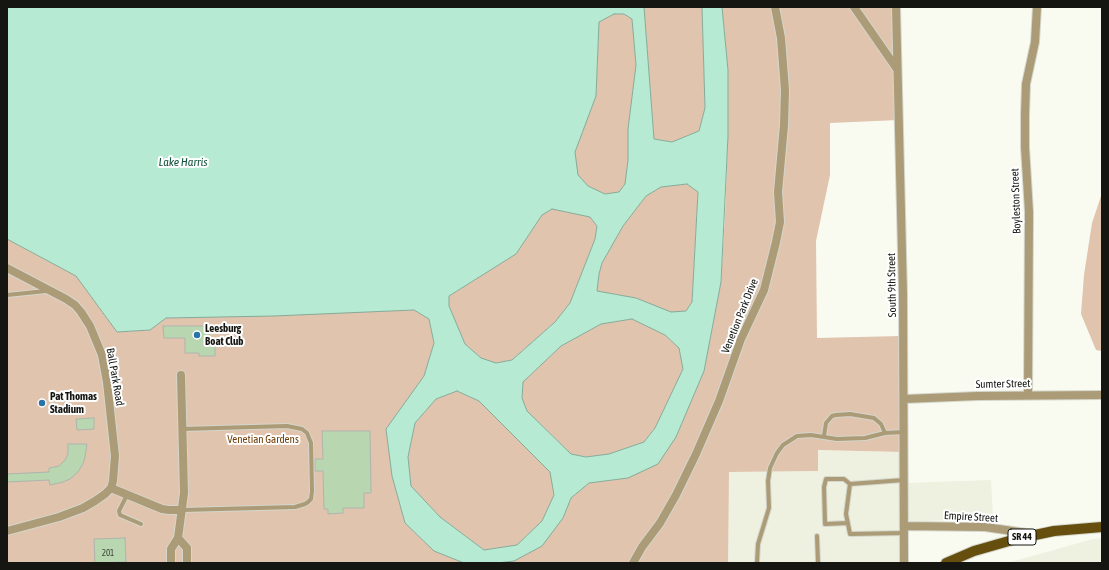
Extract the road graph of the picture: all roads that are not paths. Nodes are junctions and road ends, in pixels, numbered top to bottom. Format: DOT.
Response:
graph roads {
  1 [pos="775,7"];
  2 [pos="854,7"];
  3 [pos="896,7"];
  4 [pos="1038,7"];
  5 [pos="898,69"];
  6 [pos="7,268"];
  7 [pos="50,290"];
  8 [pos="7,295"];
  9 [pos="180,375"];
  10 [pos="1028,395"];
  11 [pos="1102,395"];
  12 [pos="904,399"];
  13 [pos="182,429"];
  14 [pos="904,432"];
  15 [pos="885,433"];
  16 [pos="824,436"];
  17 [pos="904,480"];
  18 [pos="850,484"];
  19 [pos="111,488"];
  20 [pos="127,495"];
  21 [pos="182,510"];
  22 [pos="848,523"];
  23 [pos="141,524"];
  24 [pos="1102,527"];
  25 [pos="904,530"];
  26 [pos="7,531"];
  27 [pos="1036,534"];
  28 [pos="817,536"];
  29 [pos="178,538"];
  30 [pos="171,563"];
  31 [pos="187,563"];
  32 [pos="633,563"];
  33 [pos="757,563"];
  34 [pos="818,563"];
  35 [pos="904,563"];
  36 [pos="946,563"];
  1 -- 32 [label="street, Venetion Park Drive"];
  2 -- 5 [label="street"];
  3 -- 5 [label="street, South 9th Street"];
  4 -- 10 [label="street, Boyleston Street"];
  5 -- 12 [label="street, South 9th Street"];
  6 -- 7 [label="street, Ball Park Road"];
  7 -- 8 [label="lane"];
  7 -- 19 [label="street, Ball Park Road"];
  9 -- 13 [label="street"];
  10 -- 11 [label="street, Sumter Street"];
  10 -- 12 [label="street, Sumter Street"];
  12 -- 14 [label="street, South 9th Street"];
  13 -- 21 [label="street"];
  13 -- 21 [label="lane"];
  14 -- 15 [label="lane"];
  14 -- 17 [label="street, South 9th Street"];
  15 -- 16 [label="lane"];
  15 -- 16 [label="lane"];
  16 -- 33 [label="lane"];
  17 -- 18 [label="lane"];
  17 -- 25 [label="street, South 9th Street"];
  18 -- 22 [label="lane"];
  18 -- 22 [label="lane"];
  19 -- 20 [label="street"];
  19 -- 26 [label="street"];
  20 -- 21 [label="street"];
  20 -- 23 [label="lane"];
  21 -- 29 [label="street"];
  22 -- 25 [label="lane"];
  24 -- 27 [label="main road, SR 44"];
  25 -- 27 [label="street, Empire Street"];
  25 -- 35 [label="street, South 9th Street"];
  27 -- 36 [label="main road, SR 44"];
  28 -- 34 [label="lane"];
  29 -- 30 [label="street"];
  29 -- 31 [label="street"];
}
